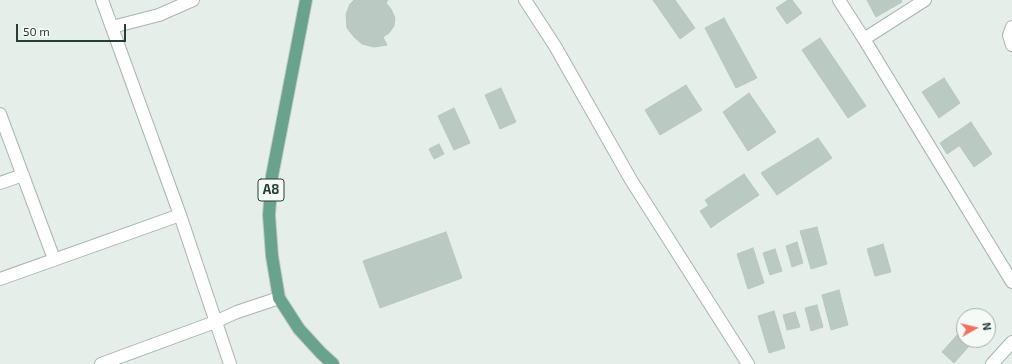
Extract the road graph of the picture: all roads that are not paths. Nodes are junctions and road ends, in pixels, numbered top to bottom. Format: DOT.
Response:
graph roads {
  1 [pos="102,0"];
  2 [pos="193,0"];
  3 [pos="306,0"];
  4 [pos="525,0"];
  5 [pos="839,0"];
  6 [pos="925,0"];
  7 [pos="112,27"];
  8 [pos="1012,27"];
  9 [pos="864,39"];
  10 [pos="1012,45"];
  11 [pos="0,114"];
  12 [pos="23,175"];
  13 [pos="0,183"];
  14 [pos="180,215"];
  15 [pos="54,259"];
  16 [pos="0,279"];
  17 [pos="1012,282"];
  18 [pos="279,298"];
  19 [pos="215,322"];
  20 [pos="1012,342"];
  21 [pos="101,364"];
  22 [pos="230,364"];
  23 [pos="333,364"];
  24 [pos="748,364"];
  25 [pos="992,364"];
  1 -- 7 [label="street"];
  2 -- 7 [label="street"];
  3 -- 18 [label="main road, A8"];
  4 -- 24 [label="street"];
  5 -- 9 [label="street"];
  6 -- 9 [label="street"];
  7 -- 14 [label="street"];
  8 -- 10 [label="street"];
  9 -- 17 [label="street"];
  11 -- 12 [label="street"];
  12 -- 13 [label="street"];
  12 -- 15 [label="street"];
  14 -- 15 [label="street"];
  14 -- 19 [label="street"];
  15 -- 16 [label="street"];
  18 -- 19 [label="street"];
  18 -- 23 [label="main road, A8"];
  19 -- 21 [label="street"];
  19 -- 22 [label="street"];
  20 -- 25 [label="street"];
}
